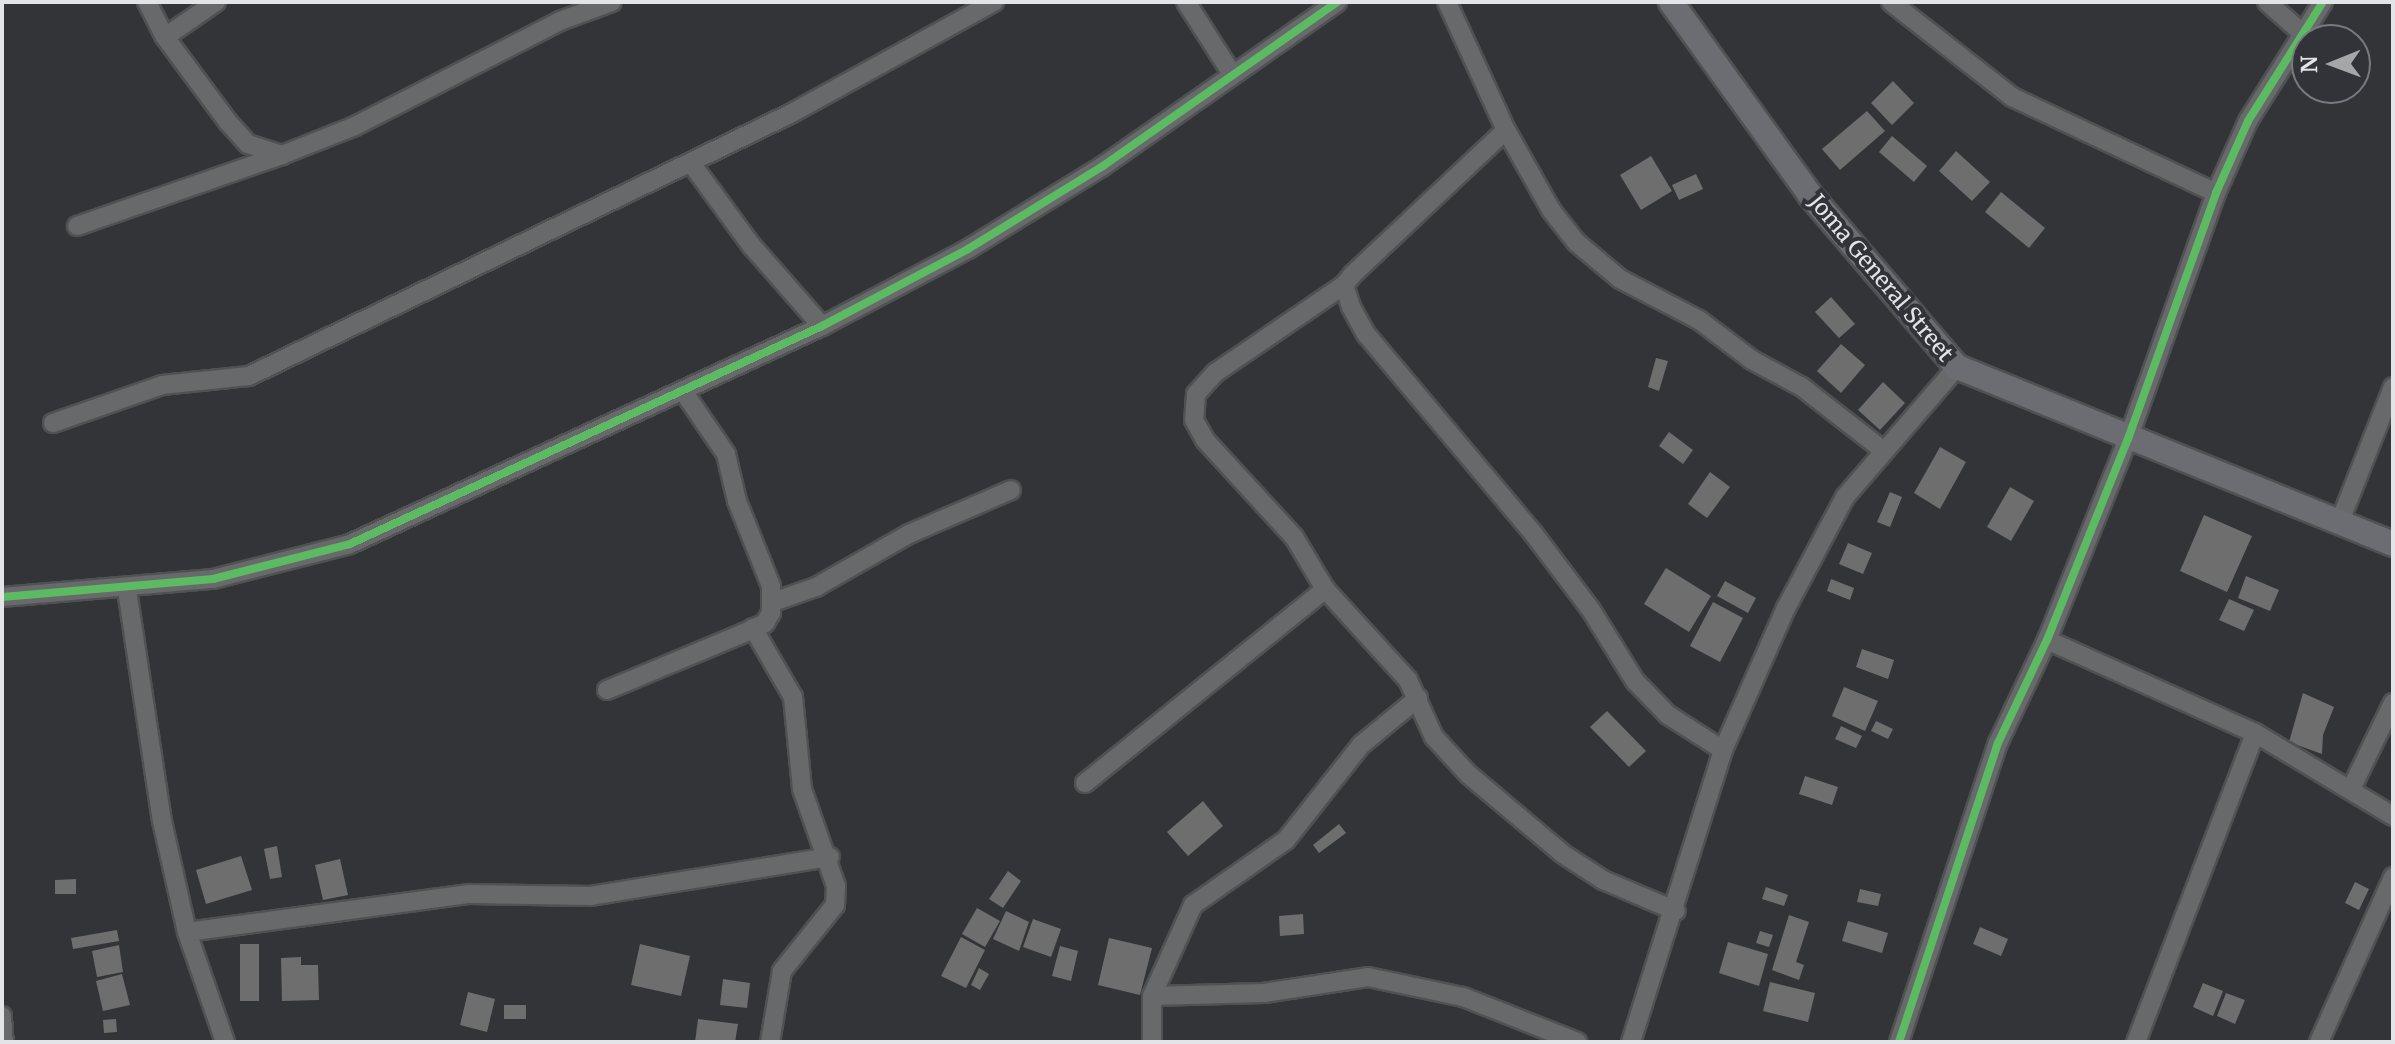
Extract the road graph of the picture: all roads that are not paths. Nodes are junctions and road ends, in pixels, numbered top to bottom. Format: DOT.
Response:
graph roads {
  1 [pos="147,2"];
  2 [pos="216,2"];
  3 [pos="612,2"];
  4 [pos="994,2"];
  5 [pos="1186,2"];
  6 [pos="1337,2"];
  7 [pos="1447,2"];
  8 [pos="1671,2"];
  9 [pos="1891,2"];
  10 [pos="2267,2"];
  11 [pos="2323,2"];
  12 [pos="2292,24"];
  13 [pos="2307,24"];
  14 [pos="165,37"];
  15 [pos="2291,49"];
  16 [pos="1232,74"];
  17 [pos="1506,130"];
  18 [pos="282,155"];
  19 [pos="691,163"];
  20 [pos="2216,193"];
  21 [pos="77,226"];
  22 [pos="1344,285"];
  23 [pos="822,326"];
  24 [pos="1957,367"];
  25 [pos="2393,387"];
  26 [pos="683,391"];
  27 [pos="53,423"];
  28 [pos="2128,439"];
  29 [pos="1884,451"];
  30 [pos="1011,490"];
  31 [pos="2340,521"];
  32 [pos="2393,544"];
  33 [pos="1325,589"];
  34 [pos="127,590"];
  35 [pos="2,597"];
  36 [pos="773,602"];
  37 [pos="753,628"];
  38 [pos="2047,640"];
  39 [pos="607,690"];
  40 [pos="1418,698"];
  41 [pos="2393,703"];
  42 [pos="2255,733"];
  43 [pos="1723,750"];
  44 [pos="1085,783"];
  45 [pos="2351,789"];
  46 [pos="2393,816"];
  47 [pos="830,857"];
  48 [pos="2393,877"];
  49 [pos="1676,911"];
  50 [pos="187,932"];
  51 [pos="1152,996"];
  52 [pos="2,1016"];
  53 [pos="4,1042"];
  54 [pos="225,1042"];
  55 [pos="770,1042"];
  56 [pos="1152,1042"];
  57 [pos="1577,1042"];
  58 [pos="1631,1042"];
  59 [pos="1899,1042"];
  60 [pos="2136,1042"];
  61 [pos="2319,1042"];
  1 -- 14 [label="street"];
  2 -- 14 [label="street"];
  3 -- 18 [label="street"];
  4 -- 19 [label="street"];
  5 -- 16 [label="street"];
  6 -- 16 [label="street"];
  7 -- 17 [label="street"];
  8 -- 24 [label="street, Joma General Street"];
  9 -- 20 [label="street"];
  10 -- 12 [label="street"];
  11 -- 13 [label="street"];
  14 -- 18 [label="street"];
  15 -- 20 [label="street"];
  16 -- 23 [label="street"];
  17 -- 22 [label="street"];
  17 -- 29 [label="street"];
  18 -- 21 [label="street"];
  19 -- 23 [label="street"];
  19 -- 27 [label="street"];
  20 -- 28 [label="street"];
  22 -- 33 [label="street"];
  22 -- 43 [label="street"];
  23 -- 26 [label="street"];
  24 -- 28 [label="street, Joma General Street"];
  24 -- 29 [label="street"];
  25 -- 31 [label="street"];
  26 -- 34 [label="street"];
  26 -- 36 [label="street"];
  28 -- 31 [label="street, Joma General Street"];
  28 -- 38 [label="street"];
  29 -- 43 [label="street"];
  30 -- 36 [label="street"];
  31 -- 32 [label="street, Joma General Street"];
  33 -- 40 [label="street"];
  33 -- 44 [label="street"];
  34 -- 35 [label="street"];
  34 -- 50 [label="street"];
  36 -- 37 [label="street"];
  37 -- 39 [label="street"];
  37 -- 47 [label="street"];
  38 -- 42 [label="street"];
  38 -- 59 [label="street"];
  40 -- 49 [label="street"];
  40 -- 51 [label="street"];
  41 -- 45 [label="street"];
  42 -- 45 [label="street"];
  42 -- 60 [label="street"];
  43 -- 49 [label="street"];
  45 -- 46 [label="street"];
  47 -- 50 [label="street"];
  47 -- 55 [label="street"];
  48 -- 61 [label="street"];
  49 -- 58 [label="street"];
  50 -- 54 [label="street"];
  51 -- 56 [label="street"];
  51 -- 57 [label="street"];
  52 -- 53 [label="street"];
}
